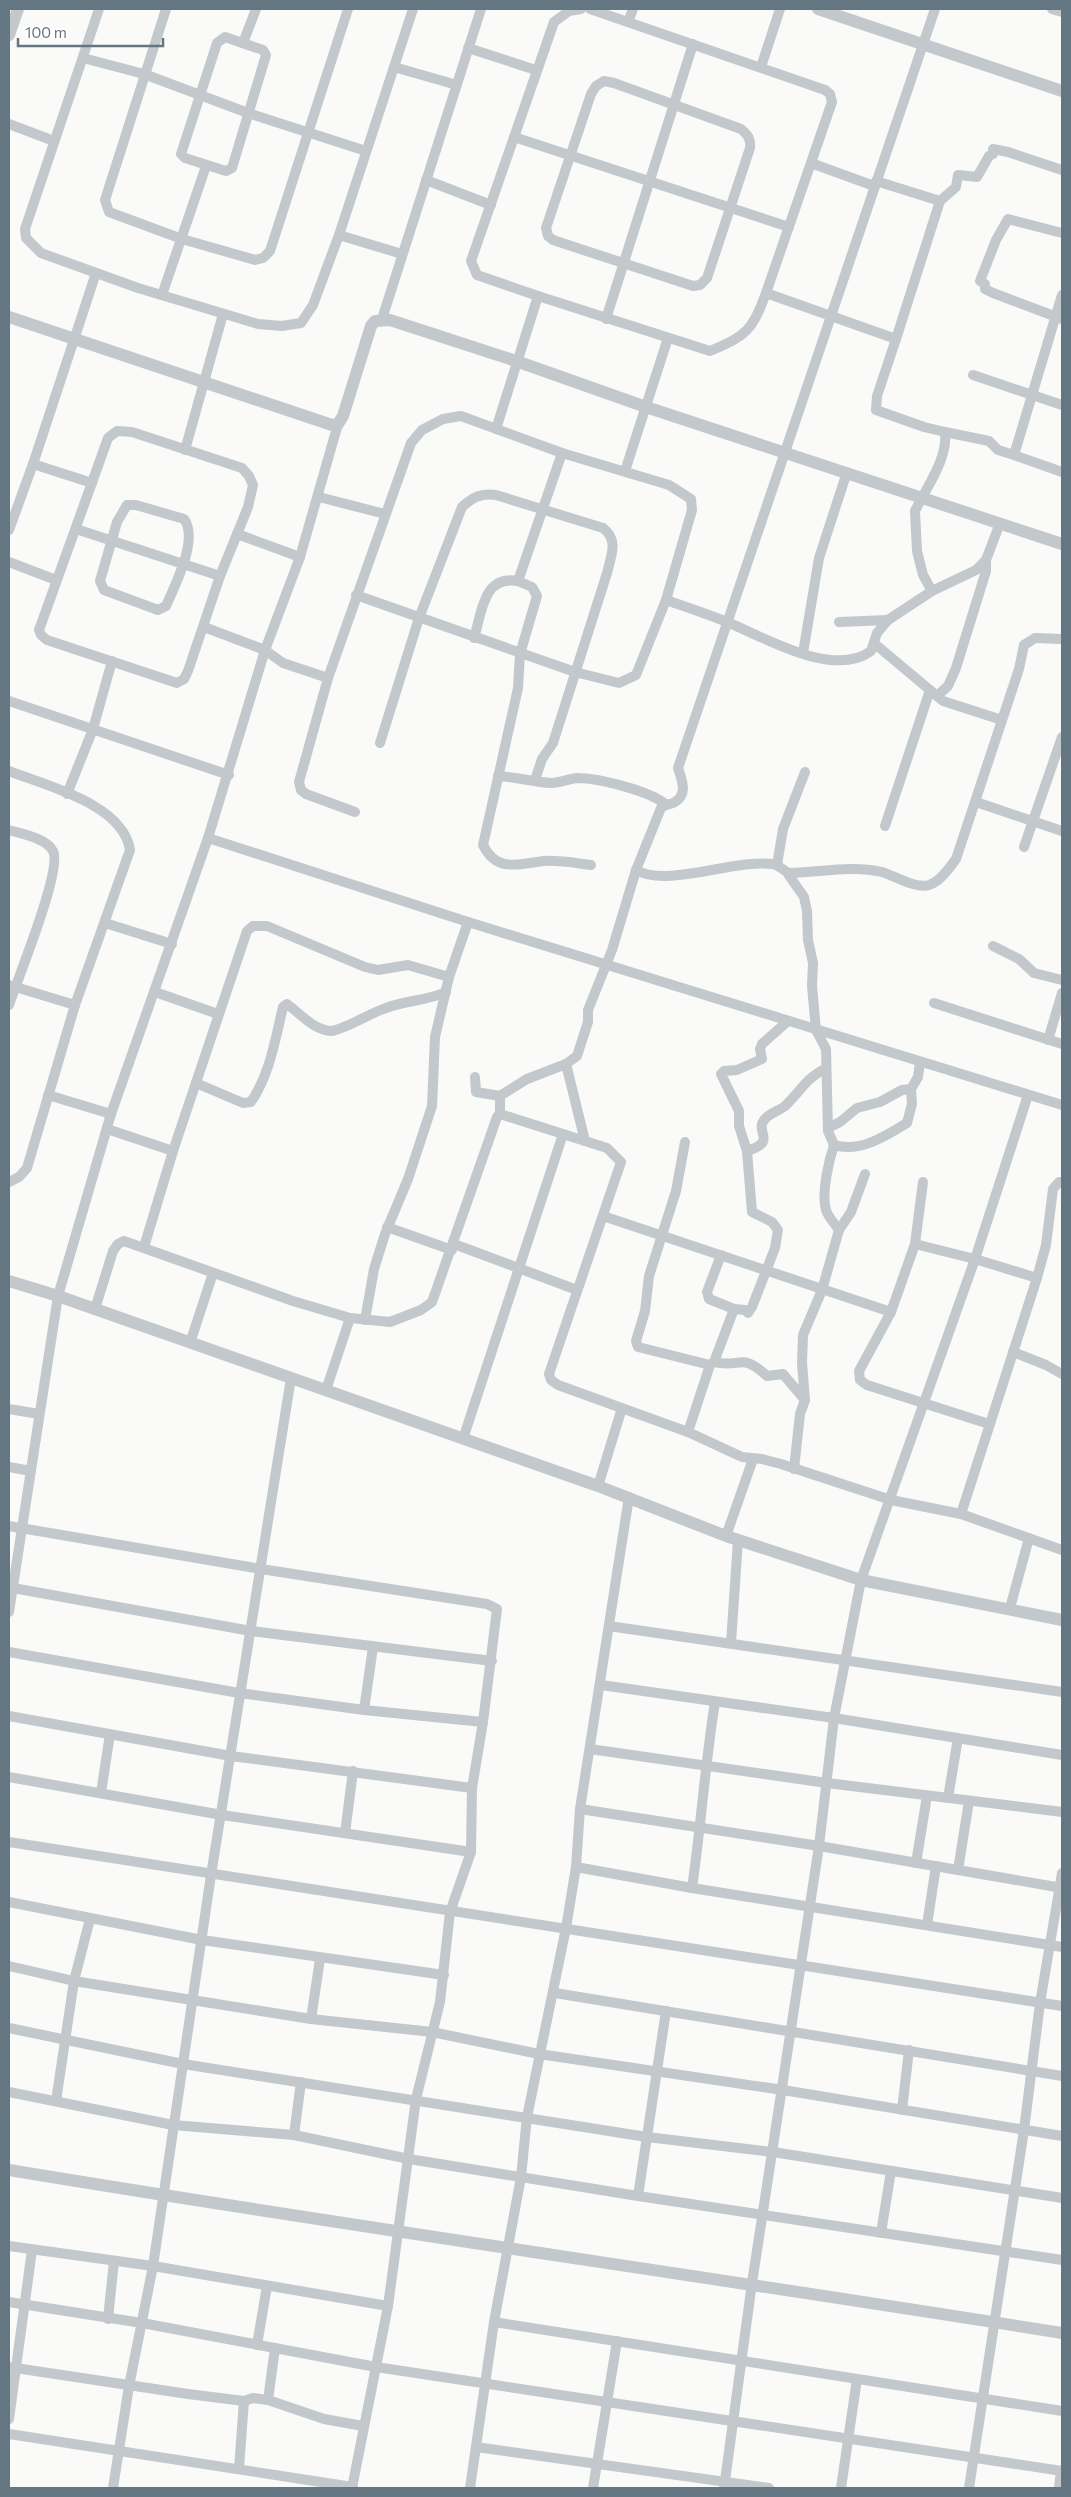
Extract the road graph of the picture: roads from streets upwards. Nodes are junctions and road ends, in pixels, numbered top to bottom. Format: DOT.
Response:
graph roads {
  1 [pos="18,9"];
  2 [pos="99,9"];
  3 [pos="166,9"];
  4 [pos="256,9"];
  5 [pos="348,9"];
  6 [pos="413,9"];
  7 [pos="481,9"];
  8 [pos="581,9"];
  9 [pos="590,9"];
  10 [pos="633,9"];
  11 [pos="780,9"];
  12 [pos="818,9"];
  13 [pos="935,9"];
  14 [pos="1052,9"];
  15 [pos="1062,11"];
  16 [pos="628,22"];
  17 [pos="9,35"];
  18 [pos="243,43"];
  19 [pos="692,44"];
  20 [pos="923,44"];
  21 [pos="468,48"];
  22 [pos="83,58"];
  23 [pos="394,67"];
  24 [pos="761,67"];
  25 [pos="536,70"];
  26 [pos="144,74"];
  27 [pos="457,85"];
  28 [pos="1062,91"];
  29 [pos="200,95"];
  30 [pos="673,104"];
  31 [pos="248,113"];
  32 [pos="9,124"];
  33 [pos="309,133"];
  34 [pos="514,137"];
  35 [pos="54,141"];
  36 [pos="366,151"];
  37 [pos="569,156"];
  38 [pos="811,163"];
  39 [pos="206,166"];
  40 [pos="1062,170"];
  41 [pos="426,180"];
  42 [pos="650,182"];
  43 [pos="875,183"];
  44 [pos="940,200"];
  45 [pos="491,205"];
  46 [pos="730,207"];
  47 [pos="789,227"];
  48 [pos="1062,233"];
  49 [pos="338,235"];
  50 [pos="182,239"];
  51 [pos="402,254"];
  52 [pos="624,264"];
  53 [pos="96,272"];
  54 [pos="766,293"];
  55 [pos="162,295"];
  56 [pos="1062,295"];
  57 [pos="538,296"];
  58 [pos="223,314"];
  59 [pos="9,316"];
  60 [pos="830,317"];
  61 [pos="1059,318"];
  62 [pos="382,319"];
  63 [pos="606,319"];
  64 [pos="668,338"];
  65 [pos="896,339"];
  66 [pos="74,340"];
  67 [pos="516,361"];
  68 [pos="973,375"];
  69 [pos="204,384"];
  70 [pos="1031,395"];
  71 [pos="1062,405"];
  72 [pos="646,408"];
  73 [pos="338,424"];
  74 [pos="496,429"];
  75 [pos="945,432"];
  76 [pos="185,450"];
  77 [pos="785,452"];
  78 [pos="562,453"];
  79 [pos="1014,455"];
  80 [pos="33,464"];
  81 [pos="625,471"];
  82 [pos="847,472"];
  83 [pos="1062,472"];
  84 [pos="92,483"];
  85 [pos="922,496"];
  86 [pos="319,497"];
  87 [pos="542,510"];
  88 [pos="385,514"];
  89 [pos="1000,523"];
  90 [pos="76,529"];
  91 [pos="9,530"];
  92 [pos="237,534"];
  93 [pos="111,540"];
  94 [pos="1062,544"];
  95 [pos="300,557"];
  96 [pos="986,560"];
  97 [pos="9,562"];
  98 [pos="182,564"];
  99 [pos="220,576"];
  100 [pos="56,580"];
  101 [pos="518,580"];
  102 [pos="932,591"];
  103 [pos="356,595"];
  104 [pos="666,600"];
  105 [pos="419,618"];
  106 [pos="888,620"];
  107 [pos="728,622"];
  108 [pos="839,622"];
  109 [pos="204,627"];
  110 [pos="474,638"];
  111 [pos="1062,639"];
  112 [pos="875,644"];
  113 [pos="265,650"];
  114 [pos="803,653"];
  115 [pos="520,654"];
  116 [pos="112,661"];
  117 [pos="575,672"];
  118 [pos="328,678"];
  119 [pos="934,693"];
  120 [pos="9,700"];
  121 [pos="1002,720"];
  122 [pos="93,729"];
  123 [pos="1062,737"];
  124 [pos="380,743"];
  125 [pos="9,770"];
  126 [pos="805,772"];
  127 [pos="229,775"];
  128 [pos="498,776"];
  129 [pos="535,780"];
  130 [pos="68,794"];
  131 [pos="976,802"];
  132 [pos="665,804"];
  133 [pos="355,812"];
  134 [pos="1033,820"];
  135 [pos="885,826"];
  136 [pos="9,830"];
  137 [pos="1062,831"];
  138 [pos="208,838"];
  139 [pos="1024,846"];
  140 [pos="590,865"];
  141 [pos="778,865"];
  142 [pos="636,870"];
  143 [pos="788,874"];
  144 [pos="468,922"];
  145 [pos="105,923"];
  146 [pos="172,944"];
  147 [pos="993,946"];
  148 [pos="605,963"];
  149 [pos="449,977"];
  150 [pos="1062,980"];
  151 [pos="12,986"];
  152 [pos="155,992"];
  153 [pos="446,992"];
  154 [pos="1062,994"];
  155 [pos="934,1003"];
  156 [pos="9,1005"];
  157 [pos="75,1005"];
  158 [pos="218,1014"];
  159 [pos="788,1021"];
  160 [pos="816,1030"];
  161 [pos="1048,1040"];
  162 [pos="1062,1044"];
  163 [pos="920,1062"];
  164 [pos="566,1064"];
  165 [pos="825,1069"];
  166 [pos="475,1077"];
  167 [pos="196,1084"];
  168 [pos="911,1089"];
  169 [pos="48,1095"];
  170 [pos="1028,1095"];
  171 [pos="500,1096"];
  172 [pos="1062,1105"];
  173 [pos="111,1114"];
  174 [pos="500,1114"];
  175 [pos="828,1128"];
  176 [pos="107,1129"];
  177 [pos="563,1134"];
  178 [pos="585,1141"];
  179 [pos="686,1142"];
  180 [pos="834,1145"];
  181 [pos="173,1151"];
  182 [pos="746,1151"];
  183 [pos="865,1174"];
  184 [pos="9,1182"];
  185 [pos="923,1182"];
  186 [pos="1062,1182"];
  187 [pos="603,1216"];
  188 [pos="388,1227"];
  189 [pos="839,1230"];
  190 [pos="661,1235"];
  191 [pos="915,1244"];
  192 [pos="453,1247"];
  193 [pos="144,1248"];
  194 [pos="720,1255"];
  195 [pos="975,1259"];
  196 [pos="519,1270"];
  197 [pos="765,1270"];
  198 [pos="213,1273"];
  199 [pos="1037,1278"];
  200 [pos="9,1281"];
  201 [pos="577,1290"];
  202 [pos="822,1290"];
  203 [pos="58,1296"];
  204 [pos="95,1309"];
  205 [pos="734,1309"];
  206 [pos="891,1312"];
  207 [pos="350,1318"];
  208 [pos="365,1320"];
  209 [pos="190,1343"];
  210 [pos="1013,1352"];
  211 [pos="712,1364"];
  212 [pos="1062,1374"];
  213 [pos="291,1378"];
  214 [pos="326,1390"];
  215 [pos="805,1400"];
  216 [pos="923,1403"];
  217 [pos="622,1408"];
  218 [pos="9,1409"];
  219 [pos="39,1414"];
  220 [pos="989,1424"];
  221 [pos="688,1432"];
  222 [pos="464,1439"];
  223 [pos="753,1459"];
  224 [pos="9,1467"];
  225 [pos="794,1469"];
  226 [pos="31,1471"];
  227 [pos="598,1486"];
  228 [pos="629,1498"];
  229 [pos="891,1500"];
  230 [pos="961,1514"];
  231 [pos="9,1526"];
  232 [pos="22,1528"];
  233 [pos="732,1538"];
  234 [pos="1030,1538"];
  235 [pos="1062,1550"];
  236 [pos="261,1569"];
  237 [pos="861,1580"];
  238 [pos="13,1588"];
  239 [pos="1010,1608"];
  240 [pos="9,1612"];
  241 [pos="1062,1620"];
  242 [pos="609,1626"];
  243 [pos="251,1631"];
  244 [pos="731,1643"];
  245 [pos="373,1647"];
  246 [pos="9,1652"];
  247 [pos="492,1661"];
  248 [pos="845,1661"];
  249 [pos="601,1685"];
  250 [pos="1062,1692"];
  251 [pos="239,1693"];
  252 [pos="715,1702"];
  253 [pos="364,1710"];
  254 [pos="9,1716"];
  255 [pos="834,1718"];
  256 [pos="483,1722"];
  257 [pos="110,1734"];
  258 [pos="958,1738"];
  259 [pos="590,1749"];
  260 [pos="1062,1755"];
  261 [pos="231,1756"];
  262 [pos="705,1766"];
  263 [pos="353,1771"];
  264 [pos="9,1777"];
  265 [pos="827,1783"];
  266 [pos="472,1788"];
  267 [pos="101,1793"];
  268 [pos="927,1796"];
  269 [pos="948,1798"];
  270 [pos="969,1801"];
  271 [pos="580,1809"];
  272 [pos="1062,1812"];
  273 [pos="222,1814"];
  274 [pos="700,1828"];
  275 [pos="345,1833"];
  276 [pos="9,1842"];
  277 [pos="819,1846"];
  278 [pos="471,1852"];
  279 [pos="916,1863"];
  280 [pos="936,1866"];
  281 [pos="576,1867"];
  282 [pos="958,1870"];
  283 [pos="1062,1873"];
  284 [pos="211,1874"];
  285 [pos="692,1888"];
  286 [pos="1061,1888"];
  287 [pos="9,1902"];
  288 [pos="810,1906"];
  289 [pos="450,1912"];
  290 [pos="90,1919"];
  291 [pos="927,1925"];
  292 [pos="566,1928"];
  293 [pos="202,1940"];
  294 [pos="1050,1944"];
  295 [pos="1062,1947"];
  296 [pos="320,1958"];
  297 [pos="801,1965"];
  298 [pos="9,1966"];
  299 [pos="444,1976"];
  300 [pos="74,1981"];
  301 [pos="554,1993"];
  302 [pos="192,2000"];
  303 [pos="1040,2003"];
  304 [pos="1062,2006"];
  305 [pos="666,2011"];
  306 [pos="311,2019"];
  307 [pos="9,2028"];
  308 [pos="432,2032"];
  309 [pos="791,2032"];
  310 [pos="64,2041"];
  311 [pos="909,2050"];
  312 [pos="539,2054"];
  313 [pos="183,2064"];
  314 [pos="1030,2069"];
  315 [pos="658,2072"];
  316 [pos="1062,2076"];
  317 [pos="301,2082"];
  318 [pos="783,2090"];
  319 [pos="9,2092"];
  320 [pos="416,2099"];
  321 [pos="56,2101"];
  322 [pos="902,2110"];
  323 [pos="527,2117"];
  324 [pos="173,2125"];
  325 [pos="1024,2130"];
  326 [pos="294,2135"];
  327 [pos="1062,2136"];
  328 [pos="647,2137"];
  329 [pos="773,2152"];
  330 [pos="409,2159"];
  331 [pos="9,2170"];
  332 [pos="891,2171"];
  333 [pos="520,2177"];
  334 [pos="1014,2190"];
  335 [pos="162,2195"];
  336 [pos="638,2196"];
  337 [pos="1062,2198"];
  338 [pos="763,2215"];
  339 [pos="399,2232"];
  340 [pos="881,2233"];
  341 [pos="9,2246"];
  342 [pos="509,2249"];
  343 [pos="32,2250"];
  344 [pos="1004,2250"];
  345 [pos="1062,2260"];
  346 [pos="114,2261"];
  347 [pos="153,2266"];
  348 [pos="752,2283"];
  349 [pos="267,2286"];
  350 [pos="9,2302"];
  351 [pos="23,2304"];
  352 [pos="388,2306"];
  353 [pos="108,2319"];
  354 [pos="494,2322"];
  355 [pos="994,2322"];
  356 [pos="142,2323"];
  357 [pos="1062,2333"];
  358 [pos="616,2341"];
  359 [pos="257,2345"];
  360 [pos="275,2348"];
  361 [pos="743,2360"];
  362 [pos="12,2367"];
  363 [pos="376,2367"];
  364 [pos="857,2379"];
  365 [pos="485,2382"];
  366 [pos="129,2386"];
  367 [pos="983,2399"];
  368 [pos="268,2400"];
  369 [pos="244,2401"];
  370 [pos="608,2402"];
  371 [pos="1062,2411"];
  372 [pos="9,2418"];
  373 [pos="735,2420"];
  374 [pos="363,2426"];
  375 [pos="9,2434"];
  376 [pos="848,2437"];
  377 [pos="476,2447"];
  378 [pos="118,2450"];
  379 [pos="972,2457"];
  380 [pos="598,2464"];
  381 [pos="239,2468"];
  382 [pos="1062,2471"];
  383 [pos="725,2485"];
  384 [pos="113,2488"];
  385 [pos="352,2488"];
  386 [pos="470,2488"];
  387 [pos="593,2488"];
  388 [pos="769,2488"];
  389 [pos="841,2488"];
  390 [pos="969,2488"];
  391 [pos="1059,2488"];
  1 -- 17 [label="street"];
  2 -- 22 [label="street"];
  3 -- 26 [label="street"];
  4 -- 18 [label="street"];
  5 -- 33 [label="street"];
  6 -- 23 [label="street"];
  7 -- 21 [label="street"];
  8 -- 25 [label="street"];
  9 -- 16 [label="street"];
  10 -- 16 [label="street"];
  11 -- 24 [label="street"];
  12 -- 20 [label="street"];
  13 -- 20 [label="street"];
  14 -- 15 [label="street"];
  16 -- 19 [label="street"];
  18 -- 29 [label="street"];
  18 -- 31 [label="street"];
  19 -- 24 [label="street"];
  19 -- 30 [label="street"];
  20 -- 28 [label="street"];
  20 -- 43 [label="street"];
  21 -- 25 [label="street"];
  21 -- 27 [label="street"];
  22 -- 26 [label="street"];
  22 -- 35 [label="street"];
  23 -- 27 [label="street"];
  23 -- 36 [label="street"];
  24 -- 38 [label="street"];
  25 -- 34 [label="street"];
  26 -- 29 [label="street"];
  26 -- 50 [label="street"];
  27 -- 41 [label="street"];
  29 -- 31 [label="street"];
  29 -- 39 [label="street"];
  30 -- 37 [label="street"];
  30 -- 42 [label="street"];
  30 -- 46 [label="street"];
  31 -- 33 [label="street"];
  31 -- 39 [label="street"];
  32 -- 35 [label="street"];
  33 -- 36 [label="street"];
  33 -- 50 [label="street"];
  34 -- 37 [label="street"];
  34 -- 45 [label="street"];
  35 -- 53 [label="street"];
  36 -- 49 [label="street"];
  37 -- 42 [label="street"];
  37 -- 52 [label="street"];
  38 -- 43 [label="street"];
  38 -- 47 [label="street"];
  39 -- 50 [label="street"];
  40 -- 44 [label="street"];
  41 -- 45 [label="street"];
  41 -- 51 [label="street"];
  42 -- 46 [label="street"];
  42 -- 52 [label="street"];
  43 -- 44 [label="street"];
  43 -- 60 [label="street"];
  44 -- 65 [label="street"];
  45 -- 57 [label="street"];
  46 -- 47 [label="street"];
  46 -- 52 [label="street"];
  47 -- 54 [label="street"];
  48 -- 61 [label="street"];
  49 -- 51 [label="street"];
  49 -- 58 [label="street"];
  50 -- 55 [label="street"];
  51 -- 62 [label="street"];
  52 -- 63 [label="street"];
  53 -- 55 [label="street"];
  53 -- 66 [label="street"];
  54 -- 60 [label="street"];
  54 -- 64 [label="street"];
  55 -- 58 [label="street"];
  56 -- 61 [label="street"];
  57 -- 63 [label="street"];
  57 -- 67 [label="street"];
  58 -- 69 [label="street"];
  59 -- 66 [label="street"];
  60 -- 65 [label="street"];
  60 -- 77 [label="street"];
  61 -- 70 [label="street"];
  62 -- 67 [label="street"];
  62 -- 73 [label="street"];
  63 -- 64 [label="street"];
  64 -- 72 [label="street"];
  65 -- 75 [label="street"];
  66 -- 69 [label="street"];
  66 -- 80 [label="street"];
  67 -- 72 [label="street"];
  67 -- 74 [label="street"];
  68 -- 70 [label="street"];
  69 -- 73 [label="street"];
  69 -- 76 [label="street"];
  70 -- 71 [label="street"];
  70 -- 79 [label="street"];
  72 -- 77 [label="street"];
  72 -- 81 [label="street"];
  73 -- 86 [label="street"];
  74 -- 78 [label="street"];
  74 -- 88 [label="street"];
  75 -- 79 [label="street"];
  75 -- 85 [label="street"];
  76 -- 84 [label="street"];
  76 -- 92 [label="street"];
  77 -- 82 [label="street"];
  77 -- 107 [label="street"];
  78 -- 81 [label="street"];
  78 -- 87 [label="street"];
  79 -- 83 [label="street"];
  80 -- 84 [label="street"];
  80 -- 91 [label="street"];
  81 -- 104 [label="street"];
  82 -- 85 [label="street"];
  82 -- 114 [label="street"];
  84 -- 90 [label="street"];
  85 -- 89 [label="street"];
  85 -- 102 [label="street"];
  86 -- 88 [label="street"];
  86 -- 95 [label="street"];
  87 -- 101 [label="street"];
  87 -- 105 [label="street"];
  87 -- 117 [label="street"];
  88 -- 103 [label="street"];
  89 -- 94 [label="street"];
  89 -- 96 [label="street"];
  90 -- 93 [label="street"];
  90 -- 100 [label="street"];
  92 -- 95 [label="street"];
  92 -- 99 [label="street"];
  93 -- 98 [label="street"];
  93 -- 98 [label="street"];
  93 -- 98 [label="street"];
  95 -- 113 [label="street"];
  96 -- 102 [label="street"];
  96 -- 119 [label="street"];
  97 -- 100 [label="street"];
  98 -- 99 [label="street"];
  99 -- 109 [label="street"];
  100 -- 116 [label="street"];
  101 -- 110 [label="street"];
  101 -- 115 [label="street"];
  102 -- 106 [label="street"];
  103 -- 105 [label="street"];
  103 -- 118 [label="street"];
  104 -- 107 [label="street"];
  104 -- 117 [label="street"];
  105 -- 110 [label="street"];
  105 -- 124 [label="street"];
  106 -- 108 [label="street"];
  106 -- 112 [label="street"];
  107 -- 114 [label="street"];
  107 -- 132 [label="street"];
  109 -- 113 [label="street"];
  109 -- 116 [label="street"];
  110 -- 115 [label="street"];
  111 -- 121 [label="street"];
  112 -- 114 [label="street"];
  112 -- 119 [label="street"];
  113 -- 118 [label="street"];
  113 -- 127 [label="street"];
  115 -- 117 [label="street"];
  115 -- 128 [label="street"];
  116 -- 122 [label="street"];
  117 -- 129 [label="street"];
  118 -- 133 [label="street"];
  119 -- 121 [label="street"];
  119 -- 135 [label="street"];
  120 -- 122 [label="street"];
  121 -- 131 [label="street"];
  122 -- 127 [label="street"];
  122 -- 130 [label="street"];
  123 -- 134 [label="street"];
  125 -- 130 [label="street"];
  126 -- 141 [label="street"];
  127 -- 138 [label="street"];
  128 -- 129 [label="street"];
  128 -- 140 [label="street"];
  129 -- 132 [label="street"];
  130 -- 145 [label="street"];
  131 -- 134 [label="street"];
  131 -- 143 [label="street"];
  132 -- 142 [label="street"];
  134 -- 137 [label="street"];
  134 -- 139 [label="street"];
  136 -- 151 [label="street"];
  138 -- 144 [label="street"];
  138 -- 146 [label="street"];
  141 -- 142 [label="street"];
  141 -- 143 [label="street"];
  142 -- 148 [label="street"];
  143 -- 160 [label="street"];
  144 -- 148 [label="street"];
  144 -- 149 [label="street"];
  145 -- 146 [label="street"];
  145 -- 157 [label="street"];
  146 -- 152 [label="street"];
  147 -- 150 [label="street"];
  148 -- 159 [label="street"];
  148 -- 164 [label="street"];
  149 -- 153 [label="street"];
  149 -- 158 [label="street"];
  151 -- 156 [label="street"];
  151 -- 157 [label="street"];
  152 -- 158 [label="street"];
  152 -- 173 [label="street"];
  153 -- 167 [label="street"];
  153 -- 188 [label="street"];
  154 -- 161 [label="street"];
  155 -- 161 [label="street"];
  157 -- 169 [label="street"];
  158 -- 167 [label="street"];
  159 -- 160 [label="street"];
  159 -- 182 [label="street"];
  160 -- 163 [label="street"];
  160 -- 165 [label="street"];
  161 -- 162 [label="street"];
  163 -- 168 [label="street"];
  163 -- 170 [label="street"];
  164 -- 171 [label="street"];
  164 -- 178 [label="street"];
  165 -- 175 [label="street"];
  165 -- 182 [label="street"];
  166 -- 171 [label="street"];
  167 -- 181 [label="street"];
  168 -- 175 [label="street"];
  168 -- 180 [label="street"];
  169 -- 173 [label="street"];
  169 -- 184 [label="street"];
  170 -- 172 [label="street"];
  170 -- 195 [label="street"];
  171 -- 174 [label="street"];
  173 -- 176 [label="street"];
  174 -- 177 [label="street"];
  174 -- 192 [label="street"];
  175 -- 180 [label="street"];
  176 -- 181 [label="street"];
  176 -- 203 [label="street"];
  177 -- 178 [label="street"];
  177 -- 196 [label="street"];
  178 -- 187 [label="street"];
  179 -- 190 [label="street"];
  180 -- 189 [label="street"];
  181 -- 193 [label="street"];
  182 -- 197 [label="street"];
  183 -- 189 [label="street"];
  185 -- 191 [label="street"];
  186 -- 199 [label="street"];
  187 -- 190 [label="street"];
  187 -- 201 [label="street"];
  188 -- 192 [label="street"];
  188 -- 208 [label="street"];
  189 -- 202 [label="street"];
  190 -- 194 [label="street"];
  190 -- 211 [label="street"];
  191 -- 195 [label="street"];
  191 -- 206 [label="street"];
  192 -- 196 [label="street"];
  192 -- 208 [label="street"];
  193 -- 198 [label="street"];
  193 -- 204 [label="street"];
  194 -- 197 [label="street"];
  194 -- 205 [label="street"];
  195 -- 199 [label="street"];
  195 -- 216 [label="street"];
  196 -- 201 [label="street"];
  196 -- 222 [label="street"];
  197 -- 202 [label="street"];
  197 -- 205 [label="street"];
  198 -- 207 [label="street"];
  198 -- 209 [label="street"];
  199 -- 210 [label="street"];
  200 -- 203 [label="street"];
  201 -- 217 [label="street"];
  202 -- 206 [label="street"];
  202 -- 215 [label="street"];
  203 -- 204 [label="street"];
  203 -- 219 [label="street"];
  204 -- 209 [label="street"];
  205 -- 211 [label="street"];
  206 -- 216 [label="street"];
  207 -- 208 [label="street"];
  207 -- 214 [label="street"];
  209 -- 213 [label="street"];
  210 -- 212 [label="street"];
  210 -- 220 [label="street"];
  211 -- 215 [label="street"];
  211 -- 221 [label="street"];
  213 -- 214 [label="street"];
  213 -- 236 [label="street"];
  214 -- 222 [label="street"];
  215 -- 225 [label="street"];
  216 -- 220 [label="street"];
  216 -- 229 [label="street"];
  217 -- 221 [label="street"];
  217 -- 227 [label="street"];
  218 -- 219 [label="street"];
  219 -- 226 [label="street"];
  220 -- 230 [label="street"];
  221 -- 223 [label="street"];
  222 -- 227 [label="street"];
  223 -- 225 [label="street"];
  223 -- 233 [label="street"];
  224 -- 226 [label="street"];
  225 -- 229 [label="street"];
  226 -- 232 [label="street"];
  227 -- 228 [label="street"];
  228 -- 233 [label="street"];
  228 -- 242 [label="street"];
  229 -- 230 [label="street"];
  229 -- 237 [label="street"];
  230 -- 234 [label="street"];
  231 -- 232 [label="street"];
  232 -- 236 [label="street"];
  232 -- 238 [label="street"];
  233 -- 237 [label="street"];
  233 -- 244 [label="street"];
  234 -- 235 [label="street"];
  234 -- 239 [label="street"];
  236 -- 243 [label="street"];
  236 -- 247 [label="street"];
  237 -- 239 [label="street"];
  237 -- 248 [label="street"];
  238 -- 240 [label="street"];
  238 -- 243 [label="street"];
  239 -- 241 [label="street"];
  242 -- 244 [label="street"];
  242 -- 249 [label="street"];
  243 -- 245 [label="street"];
  243 -- 251 [label="street"];
  244 -- 248 [label="street"];
  245 -- 247 [label="street"];
  245 -- 253 [label="street"];
  246 -- 251 [label="street"];
  247 -- 256 [label="street"];
  248 -- 250 [label="street"];
  248 -- 255 [label="street"];
  249 -- 252 [label="street"];
  249 -- 259 [label="street"];
  251 -- 253 [label="street"];
  251 -- 261 [label="street"];
  252 -- 255 [label="street"];
  252 -- 262 [label="street"];
  253 -- 256 [label="street"];
  254 -- 257 [label="street"];
  255 -- 258 [label="street"];
  255 -- 265 [label="street"];
  256 -- 266 [label="street"];
  257 -- 261 [label="street"];
  257 -- 267 [label="street"];
  258 -- 260 [label="street"];
  258 -- 269 [label="street"];
  259 -- 262 [label="street"];
  259 -- 271 [label="street"];
  261 -- 263 [label="street"];
  261 -- 273 [label="street"];
  262 -- 265 [label="street"];
  262 -- 274 [label="street"];
  263 -- 266 [label="street"];
  263 -- 275 [label="street"];
  264 -- 267 [label="street"];
  265 -- 268 [label="street"];
  265 -- 277 [label="street"];
  266 -- 278 [label="street"];
  267 -- 273 [label="street"];
  268 -- 269 [label="street"];
  268 -- 279 [label="street"];
  269 -- 270 [label="street"];
  270 -- 272 [label="street"];
  270 -- 282 [label="street"];
  271 -- 274 [label="street"];
  271 -- 281 [label="street"];
  273 -- 275 [label="street"];
  273 -- 284 [label="street"];
  274 -- 277 [label="street"];
  274 -- 285 [label="street"];
  275 -- 278 [label="street"];
  276 -- 284 [label="street"];
  277 -- 279 [label="street"];
  277 -- 288 [label="street"];
  278 -- 289 [label="street"];
  279 -- 280 [label="street"];
  280 -- 282 [label="street"];
  280 -- 291 [label="street"];
  281 -- 285 [label="street"];
  281 -- 292 [label="street"];
  282 -- 286 [label="street"];
  283 -- 286 [label="street"];
  284 -- 289 [label="street"];
  284 -- 293 [label="street"];
  285 -- 288 [label="street"];
  286 -- 294 [label="street"];
  287 -- 290 [label="street"];
  288 -- 291 [label="street"];
  288 -- 297 [label="street"];
  289 -- 292 [label="street"];
  289 -- 299 [label="street"];
  290 -- 293 [label="street"];
  290 -- 300 [label="street"];
  291 -- 294 [label="street"];
  292 -- 297 [label="street"];
  292 -- 301 [label="street"];
  293 -- 296 [label="street"];
  293 -- 302 [label="street"];
  294 -- 295 [label="street"];
  294 -- 303 [label="street"];
  296 -- 299 [label="street"];
  296 -- 306 [label="street"];
  297 -- 303 [label="street"];
  297 -- 309 [label="street"];
  298 -- 300 [label="street"];
  299 -- 308 [label="street"];
  300 -- 302 [label="street"];
  300 -- 310 [label="street"];
  301 -- 305 [label="street"];
  301 -- 312 [label="street"];
  302 -- 306 [label="street"];
  302 -- 313 [label="street"];
  303 -- 304 [label="street"];
  303 -- 314 [label="street"];
  305 -- 309 [label="street"];
  305 -- 315 [label="street"];
  306 -- 308 [label="street"];
  307 -- 310 [label="street"];
  308 -- 312 [label="street"];
  308 -- 320 [label="street"];
  309 -- 311 [label="street"];
  309 -- 318 [label="street"];
  310 -- 313 [label="street"];
  310 -- 321 [label="street"];
  311 -- 314 [label="street"];
  311 -- 322 [label="street"];
  312 -- 315 [label="street"];
  312 -- 323 [label="street"];
  313 -- 317 [label="street"];
  313 -- 324 [label="street"];
  314 -- 316 [label="street"];
  314 -- 325 [label="street"];
  315 -- 318 [label="street"];
  315 -- 328 [label="street"];
  317 -- 320 [label="street"];
  317 -- 326 [label="street"];
  318 -- 322 [label="street"];
  318 -- 329 [label="street"];
  319 -- 321 [label="street"];
  320 -- 323 [label="street"];
  320 -- 330 [label="street"];
  321 -- 324 [label="street"];
  322 -- 325 [label="street"];
  323 -- 328 [label="street"];
  323 -- 333 [label="street"];
  324 -- 326 [label="street"];
  324 -- 335 [label="street"];
  325 -- 327 [label="street"];
  325 -- 334 [label="street"];
  326 -- 330 [label="street"];
  328 -- 329 [label="street"];
  328 -- 336 [label="street"];
  329 -- 332 [label="street"];
  329 -- 338 [label="street"];
  330 -- 333 [label="street"];
  330 -- 339 [label="street"];
  331 -- 335 [label="street"];
  332 -- 334 [label="street"];
  332 -- 340 [label="street"];
  333 -- 336 [label="street"];
  333 -- 342 [label="street"];
  334 -- 337 [label="street"];
  334 -- 344 [label="street"];
  335 -- 339 [label="street"];
  335 -- 347 [label="street"];
  336 -- 338 [label="street"];
  338 -- 340 [label="street"];
  338 -- 348 [label="street"];
  339 -- 342 [label="street"];
  339 -- 352 [label="street"];
  340 -- 344 [label="street"];
  341 -- 343 [label="street"];
  342 -- 348 [label="street"];
  342 -- 354 [label="street"];
  343 -- 346 [label="street"];
  343 -- 351 [label="street"];
  344 -- 345 [label="street"];
  344 -- 355 [label="street"];
  346 -- 347 [label="street"];
  346 -- 353 [label="street"];
  347 -- 349 [label="street"];
  347 -- 356 [label="street"];
  348 -- 355 [label="street"];
  348 -- 361 [label="street"];
  349 -- 352 [label="street"];
  349 -- 359 [label="street"];
  350 -- 351 [label="street"];
  351 -- 353 [label="street"];
  351 -- 362 [label="street"];
  352 -- 363 [label="street"];
  353 -- 356 [label="street"];
  354 -- 358 [label="street"];
  354 -- 365 [label="street"];
  355 -- 357 [label="street"];
  355 -- 367 [label="street"];
  356 -- 359 [label="street"];
  356 -- 366 [label="street"];
  358 -- 361 [label="street"];
  358 -- 370 [label="street"];
  359 -- 360 [label="street"];
  360 -- 363 [label="street"];
  360 -- 368 [label="street"];
  361 -- 364 [label="street"];
  361 -- 373 [label="street"];
  362 -- 366 [label="street"];
  362 -- 372 [label="street"];
  363 -- 365 [label="street"];
  363 -- 374 [label="street"];
  364 -- 367 [label="street"];
  364 -- 376 [label="street"];
  365 -- 370 [label="street"];
  365 -- 377 [label="street"];
  366 -- 369 [label="street"];
  366 -- 378 [label="street"];
  367 -- 371 [label="street"];
  367 -- 379 [label="street"];
  368 -- 369 [label="street"];
  368 -- 374 [label="street"];
  369 -- 381 [label="street"];
  370 -- 373 [label="street"];
  370 -- 380 [label="street"];
  373 -- 376 [label="street"];
  373 -- 383 [label="street"];
  374 -- 385 [label="street"];
  375 -- 378 [label="street"];
  376 -- 379 [label="street"];
  376 -- 389 [label="street"];
  377 -- 380 [label="street"];
  377 -- 386 [label="street"];
  378 -- 381 [label="street"];
  378 -- 384 [label="street"];
  379 -- 382 [label="street"];
  379 -- 390 [label="street"];
  380 -- 383 [label="street"];
  380 -- 387 [label="street"];
  381 -- 385 [label="street"];
  382 -- 391 [label="street"];
  383 -- 388 [label="street"];
}
